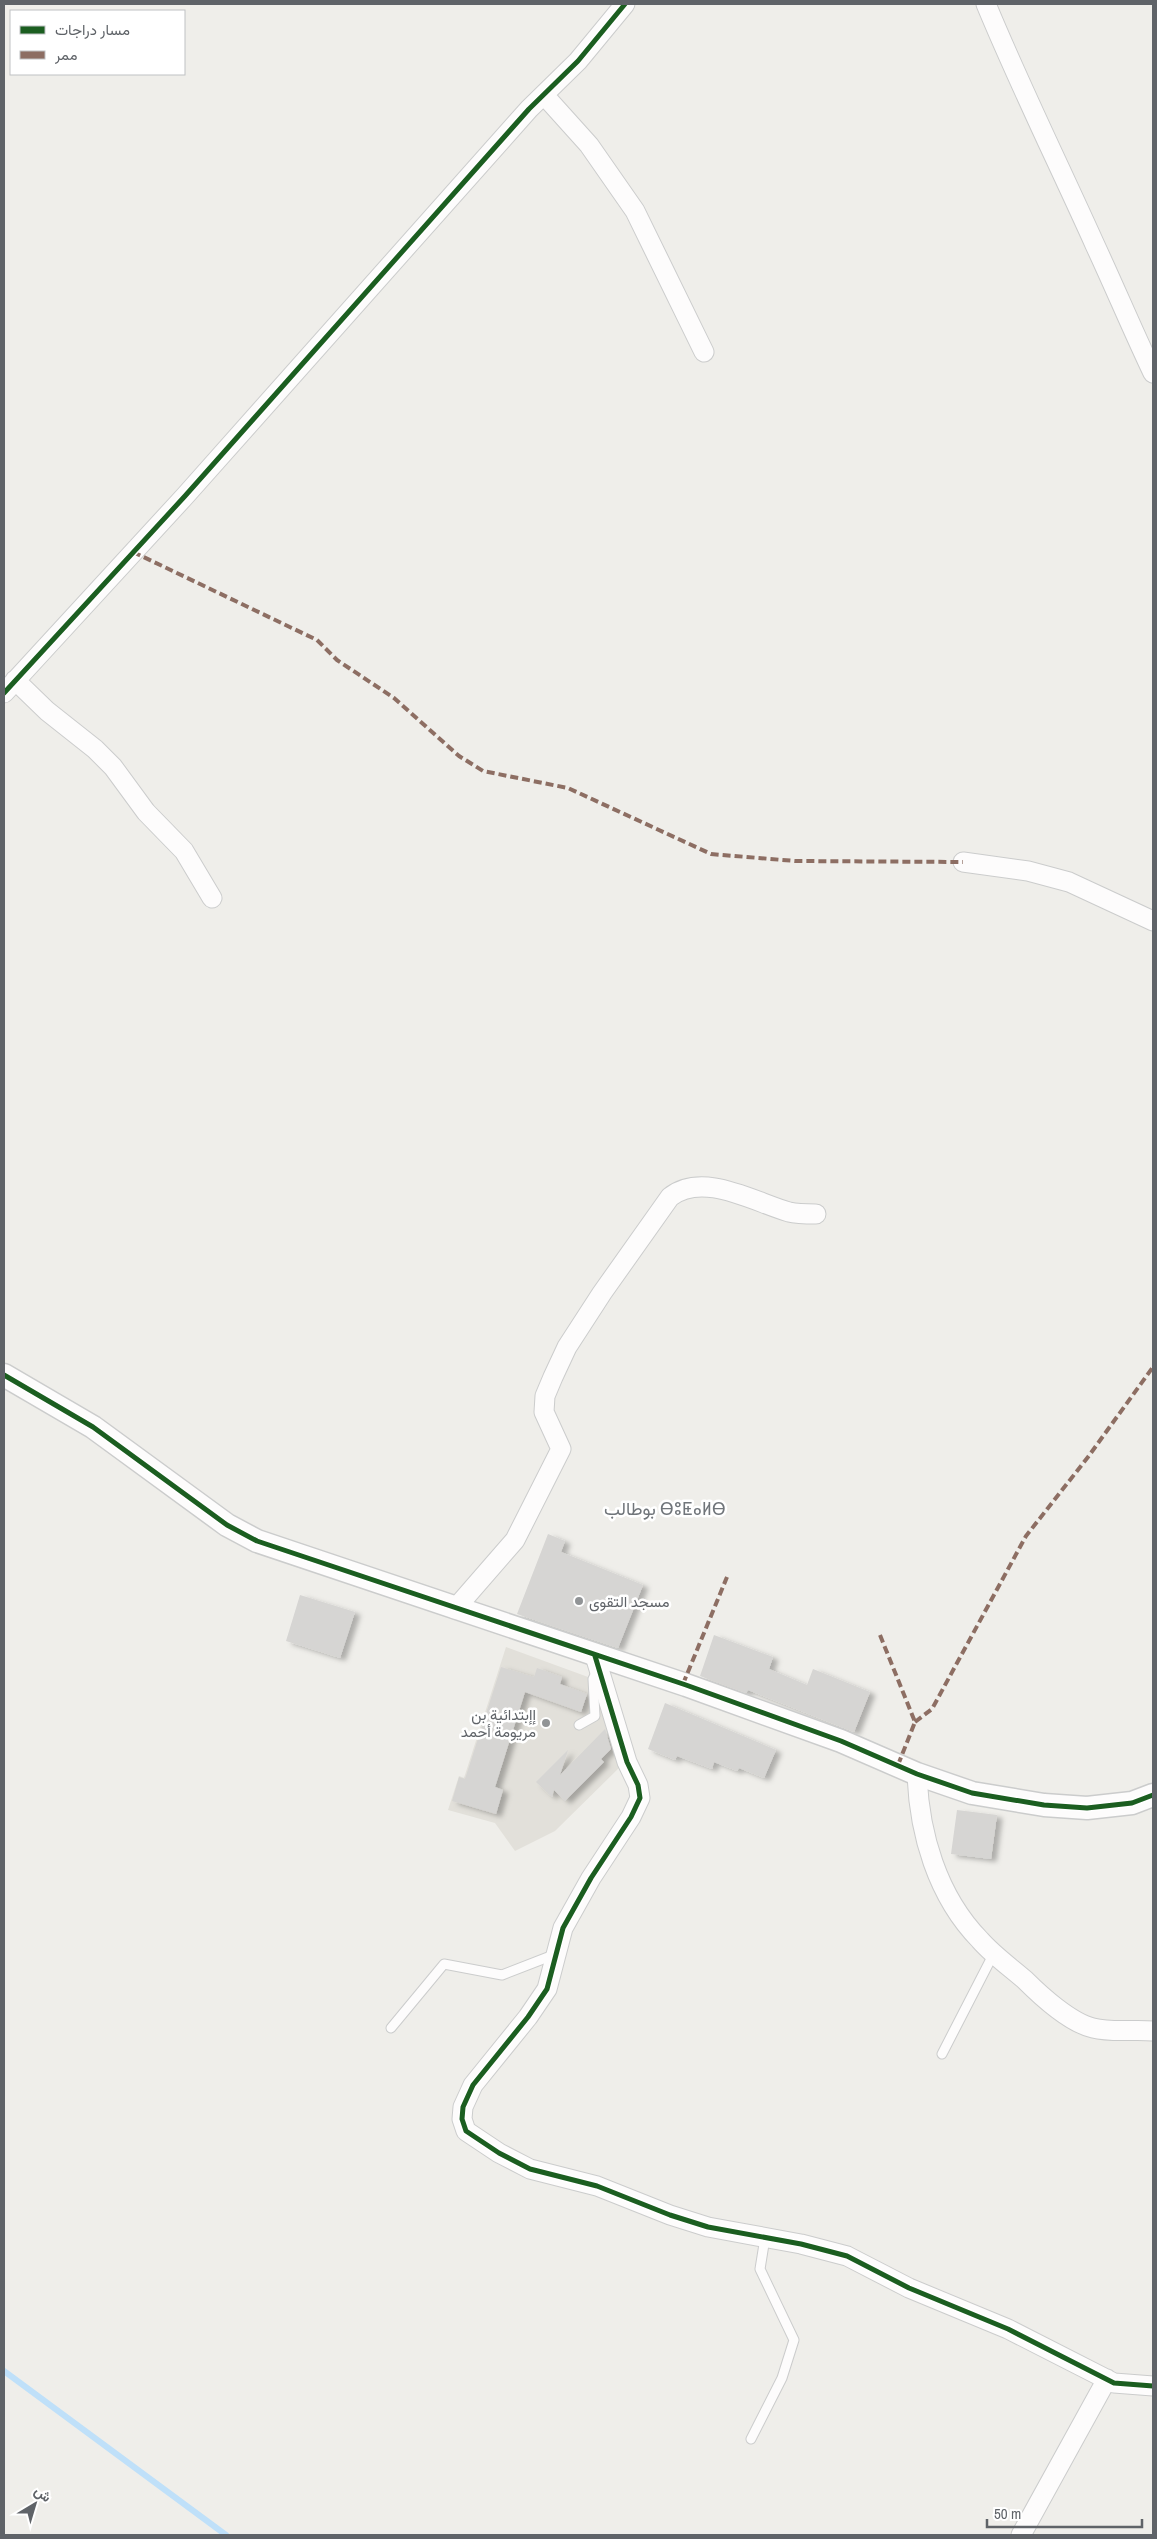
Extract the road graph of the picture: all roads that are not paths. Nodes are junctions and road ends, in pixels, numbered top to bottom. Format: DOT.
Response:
graph roads {
  1 [pos="624,4"];
  2 [pos="986,4"];
  3 [pos="544,95"];
  4 [pos="704,352"];
  5 [pos="1153,373"];
  6 [pos="9,686"];
  7 [pos="962,862"];
  8 [pos="212,898"];
  9 [pos="1153,921"];
  10 [pos="816,1214"];
  11 [pos="4,1375"];
  12 [pos="455,1609"];
  13 [pos="597,1662"];
  14 [pos="579,1725"];
  15 [pos="917,1774"];
  16 [pos="1153,1795"];
  17 [pos="994,1952"];
  18 [pos="556,1954"];
  19 [pos="391,2028"];
  20 [pos="1153,2031"];
  21 [pos="942,2054"];
  22 [pos="765,2238"];
  23 [pos="1107,2379"];
  24 [pos="1153,2386"];
  25 [pos="751,2439"];
  26 [pos="1020,2535"];
  1 -- 3 [label="street"];
  2 -- 5 [label="street"];
  3 -- 4 [label="street"];
  3 -- 6 [label="street"];
  6 -- 8 [label="street"];
  7 -- 9 [label="street"];
  10 -- 12 [label="street"];
  11 -- 12 [label="street"];
  12 -- 13 [label="street"];
  13 -- 14 [label="lane"];
  13 -- 15 [label="street"];
  13 -- 18 [label="street"];
  15 -- 16 [label="street"];
  15 -- 17 [label="street"];
  17 -- 20 [label="street"];
  17 -- 21 [label="lane"];
  18 -- 19 [label="lane"];
  18 -- 22 [label="street"];
  22 -- 23 [label="street"];
  22 -- 25 [label="lane"];
  23 -- 24 [label="street"];
  23 -- 26 [label="street"];
}
